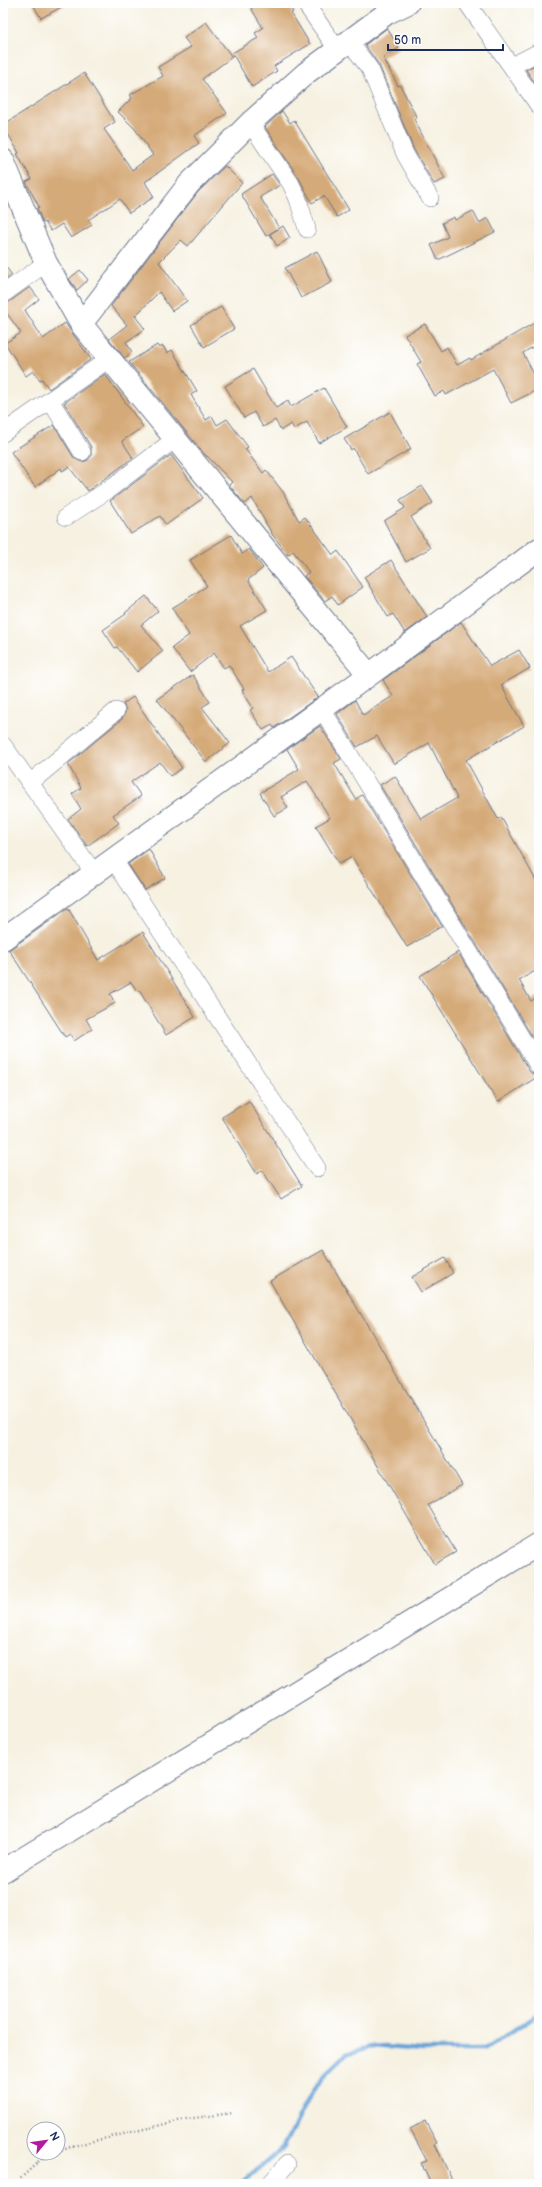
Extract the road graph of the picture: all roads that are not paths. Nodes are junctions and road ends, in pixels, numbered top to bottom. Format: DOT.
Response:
graph roads {
  1 [pos="305,3"];
  2 [pos="408,3"];
  3 [pos="467,3"];
  4 [pos="387,8"];
  5 [pos="343,45"];
  6 [pos="539,52"];
  7 [pos="512,66"];
  8 [pos="539,106"];
  9 [pos="250,123"];
  10 [pos="3,160"];
  11 [pos="430,198"];
  12 [pos="307,229"];
  13 [pos="46,263"];
  14 [pos="3,294"];
  15 [pos="81,324"];
  16 [pos="109,359"];
  17 [pos="50,400"];
  18 [pos="3,433"];
  19 [pos="175,439"];
  20 [pos="82,452"];
  21 [pos="66,517"];
  22 [pos="539,549"];
  23 [pos="369,675"];
  24 [pos="322,709"];
  25 [pos="116,711"];
  26 [pos="3,745"];
  27 [pos="30,783"];
  28 [pos="113,859"];
  29 [pos="94,873"];
  30 [pos="3,939"];
  31 [pos="539,1067"];
  32 [pos="317,1168"];
  33 [pos="539,1544"];
  34 [pos="3,1871"];
  35 [pos="287,2164"];
  36 [pos="270,2184"];
  1 -- 5 [label="street"];
  2 -- 4 [label="main road"];
  3 -- 7 [label="street"];
  4 -- 5 [label="main road"];
  5 -- 9 [label="main road"];
  5 -- 11 [label="street"];
  6 -- 7 [label="street"];
  7 -- 8 [label="street"];
  9 -- 12 [label="street"];
  9 -- 15 [label="main road"];
  10 -- 13 [label="main road"];
  13 -- 14 [label="street"];
  13 -- 15 [label="main road"];
  15 -- 16 [label="main road"];
  16 -- 17 [label="street"];
  16 -- 19 [label="main road"];
  17 -- 18 [label="street"];
  17 -- 20 [label="street"];
  19 -- 21 [label="street"];
  19 -- 23 [label="main road"];
  22 -- 23 [label="main road"];
  23 -- 24 [label="main road"];
  24 -- 28 [label="main road"];
  24 -- 31 [label="street"];
  25 -- 27 [label="street"];
  26 -- 27 [label="street"];
  27 -- 29 [label="street"];
  28 -- 29 [label="main road"];
  28 -- 32 [label="street"];
  29 -- 30 [label="main road"];
  33 -- 34 [label="main road"];
  35 -- 36 [label="street"];
}
